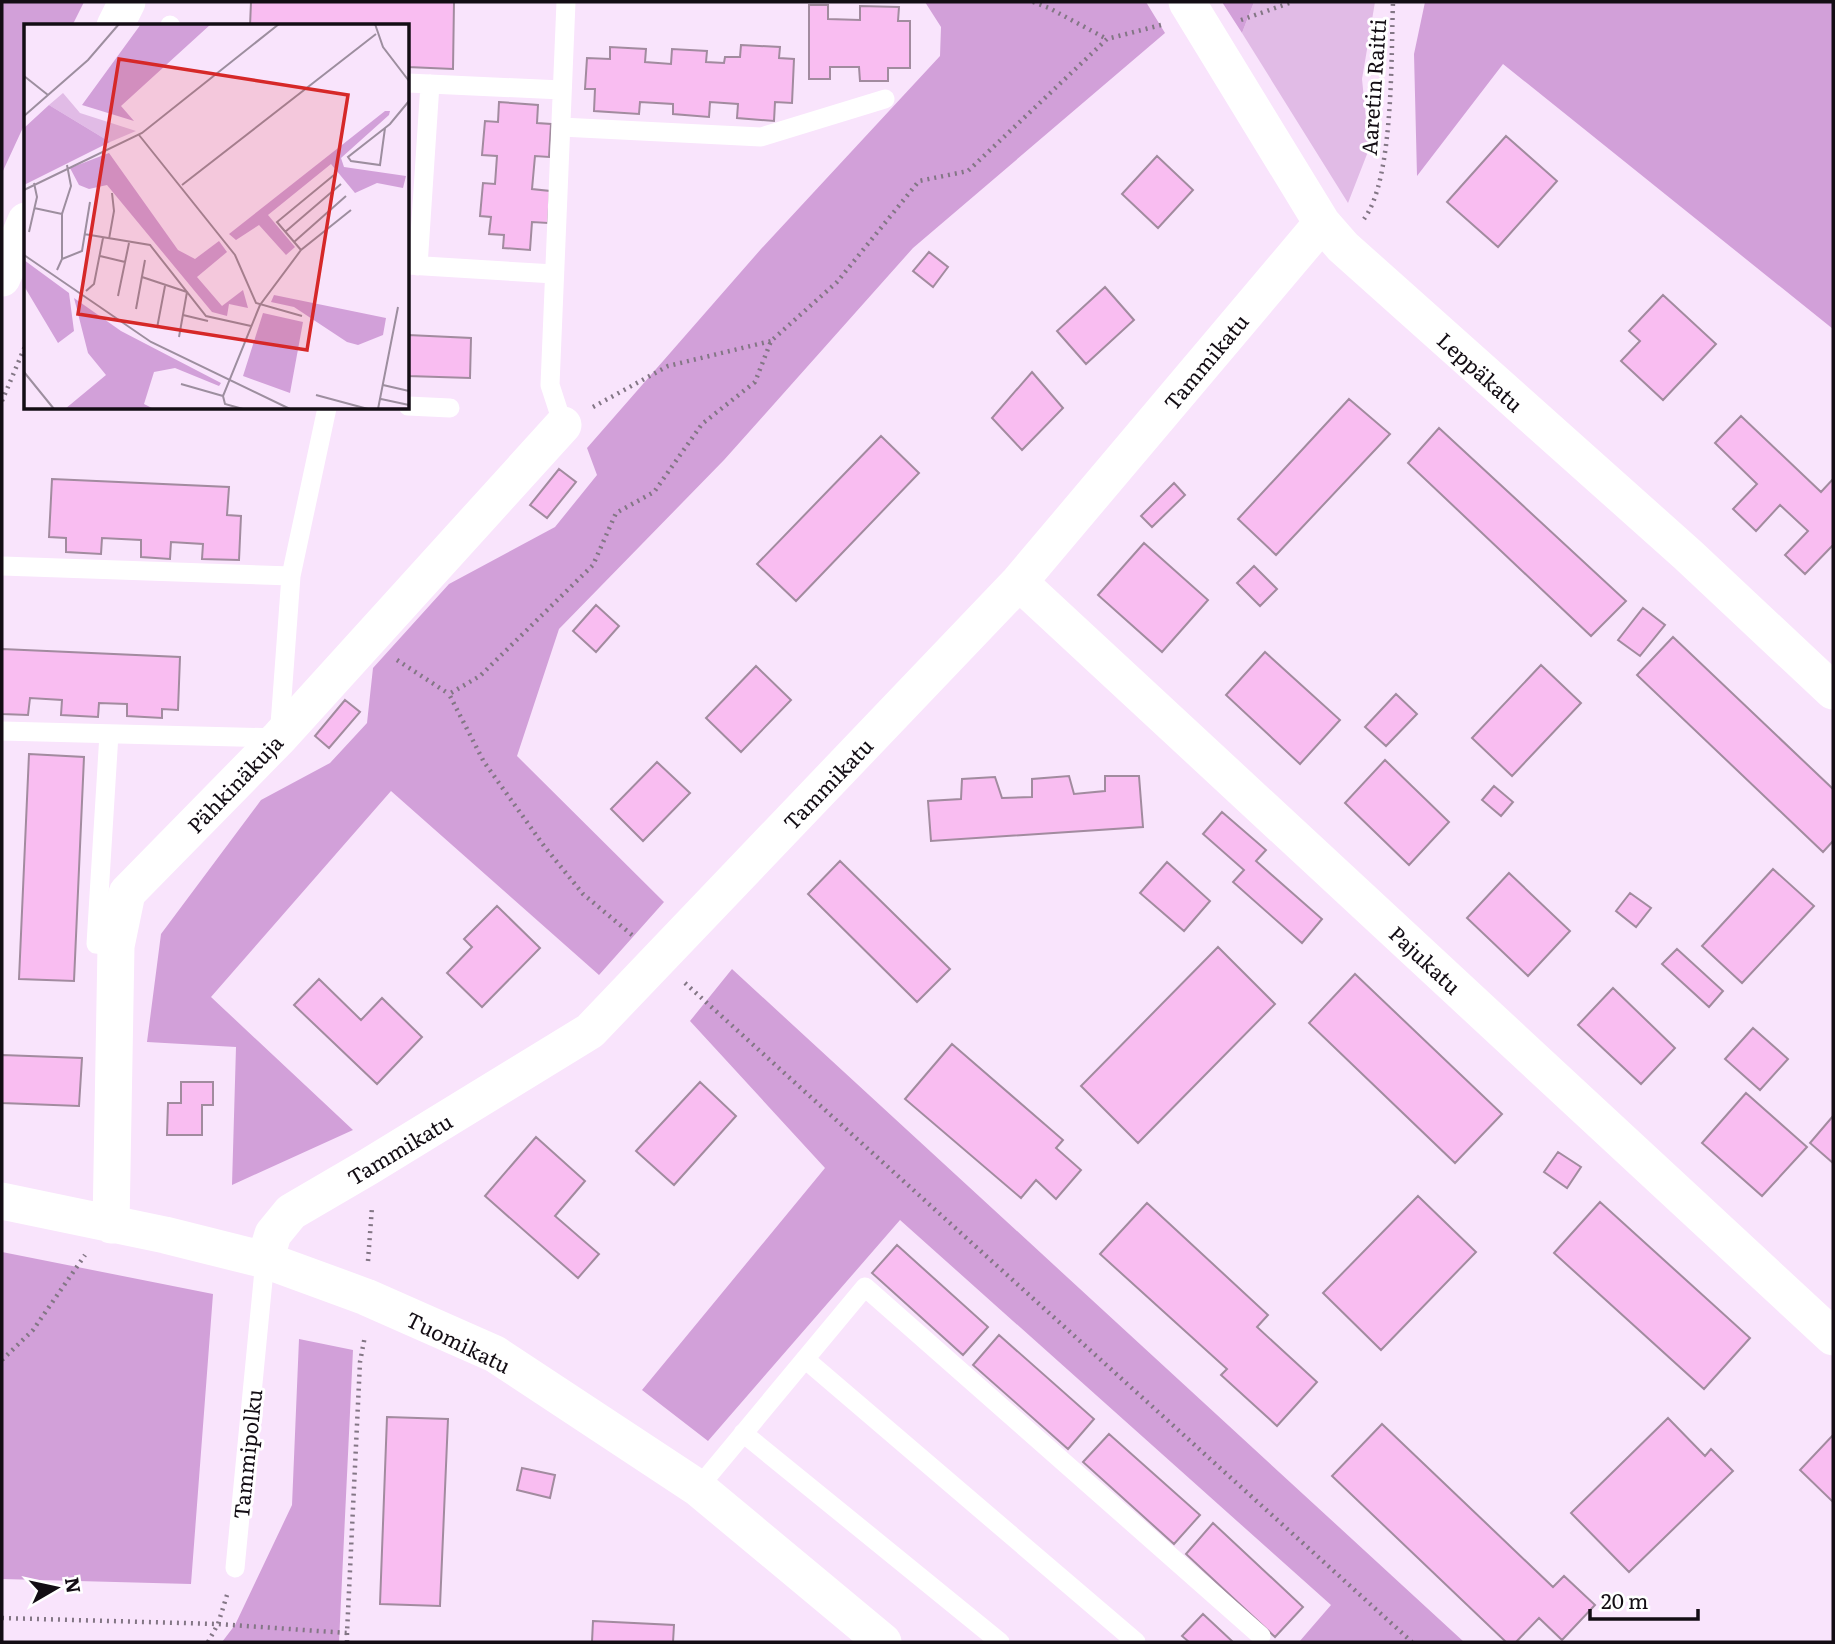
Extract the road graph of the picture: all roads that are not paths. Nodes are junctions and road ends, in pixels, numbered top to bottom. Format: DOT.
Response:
graph roads {
  1 [pos="127,2"];
  2 [pos="566,2"];
  3 [pos="1196,16"];
  4 [pos="116,24"];
  5 [pos="410,83"];
  6 [pos="430,84"];
  7 [pos="562,90"];
  8 [pos="885,99"];
  9 [pos="561,127"];
  10 [pos="24,226"];
  11 [pos="1332,235"];
  12 [pos="413,265"];
  13 [pos="554,274"];
  14 [pos="2,278"];
  15 [pos="410,406"];
  16 [pos="450,408"];
  17 [pos="327,410"];
  18 [pos="564,425"];
  19 [pos="2,566"];
  20 [pos="291,576"];
  21 [pos="1019,582"];
  22 [pos="1833,691"];
  23 [pos="2,731"];
  24 [pos="109,734"];
  25 [pos="279,738"];
  26 [pos="116,946"];
  27 [pos="2,1202"];
  28 [pos="111,1224"];
  29 [pos="265,1260"];
  30 [pos="1833,1336"];
  31 [pos="805,1359"];
  32 [pos="743,1433"];
  33 [pos="698,1488"];
  34 [pos="235,1568"];
  35 [pos="1261,1636"];
  36 [pos="883,1642"];
  37 [pos="1000,1642"];
  38 [pos="1136,1642"];
  1 -- 4 [label="street"];
  2 -- 7 [label="lane"];
  3 -- 11 [label="street, Leppäkatu"];
  5 -- 6 [label="lane"];
  6 -- 7 [label="lane"];
  6 -- 12 [label="lane"];
  7 -- 9 [label="lane"];
  8 -- 9 [label="lane"];
  9 -- 13 [label="lane"];
  10 -- 14 [label="street"];
  11 -- 21 [label="street, Tammikatu"];
  11 -- 22 [label="street, Leppäkatu"];
  12 -- 13 [label="lane"];
  13 -- 18 [label="lane"];
  15 -- 16 [label="lane"];
  17 -- 20 [label="lane"];
  18 -- 25 [label="street, Pähkinäkuja"];
  19 -- 20 [label="lane"];
  20 -- 25 [label="lane"];
  21 -- 29 [label="street, Tammikatu"];
  21 -- 30 [label="street, Pajukatu"];
  23 -- 24 [label="lane"];
  24 -- 25 [label="lane"];
  24 -- 26 [label="lane"];
  25 -- 26 [label="street, Pähkinäkuja"];
  26 -- 28 [label="street, Pähkinäkuja"];
  27 -- 28 [label="street, Tuomikatu"];
  28 -- 29 [label="street, Tuomikatu"];
  29 -- 33 [label="street, Tuomikatu"];
  29 -- 34 [label="lane, Tammipolku"];
  31 -- 32 [label="lane"];
  31 -- 35 [label="lane"];
  31 -- 38 [label="lane"];
  32 -- 33 [label="lane"];
  32 -- 37 [label="lane"];
  33 -- 36 [label="street, Tuomikatu"];
}
